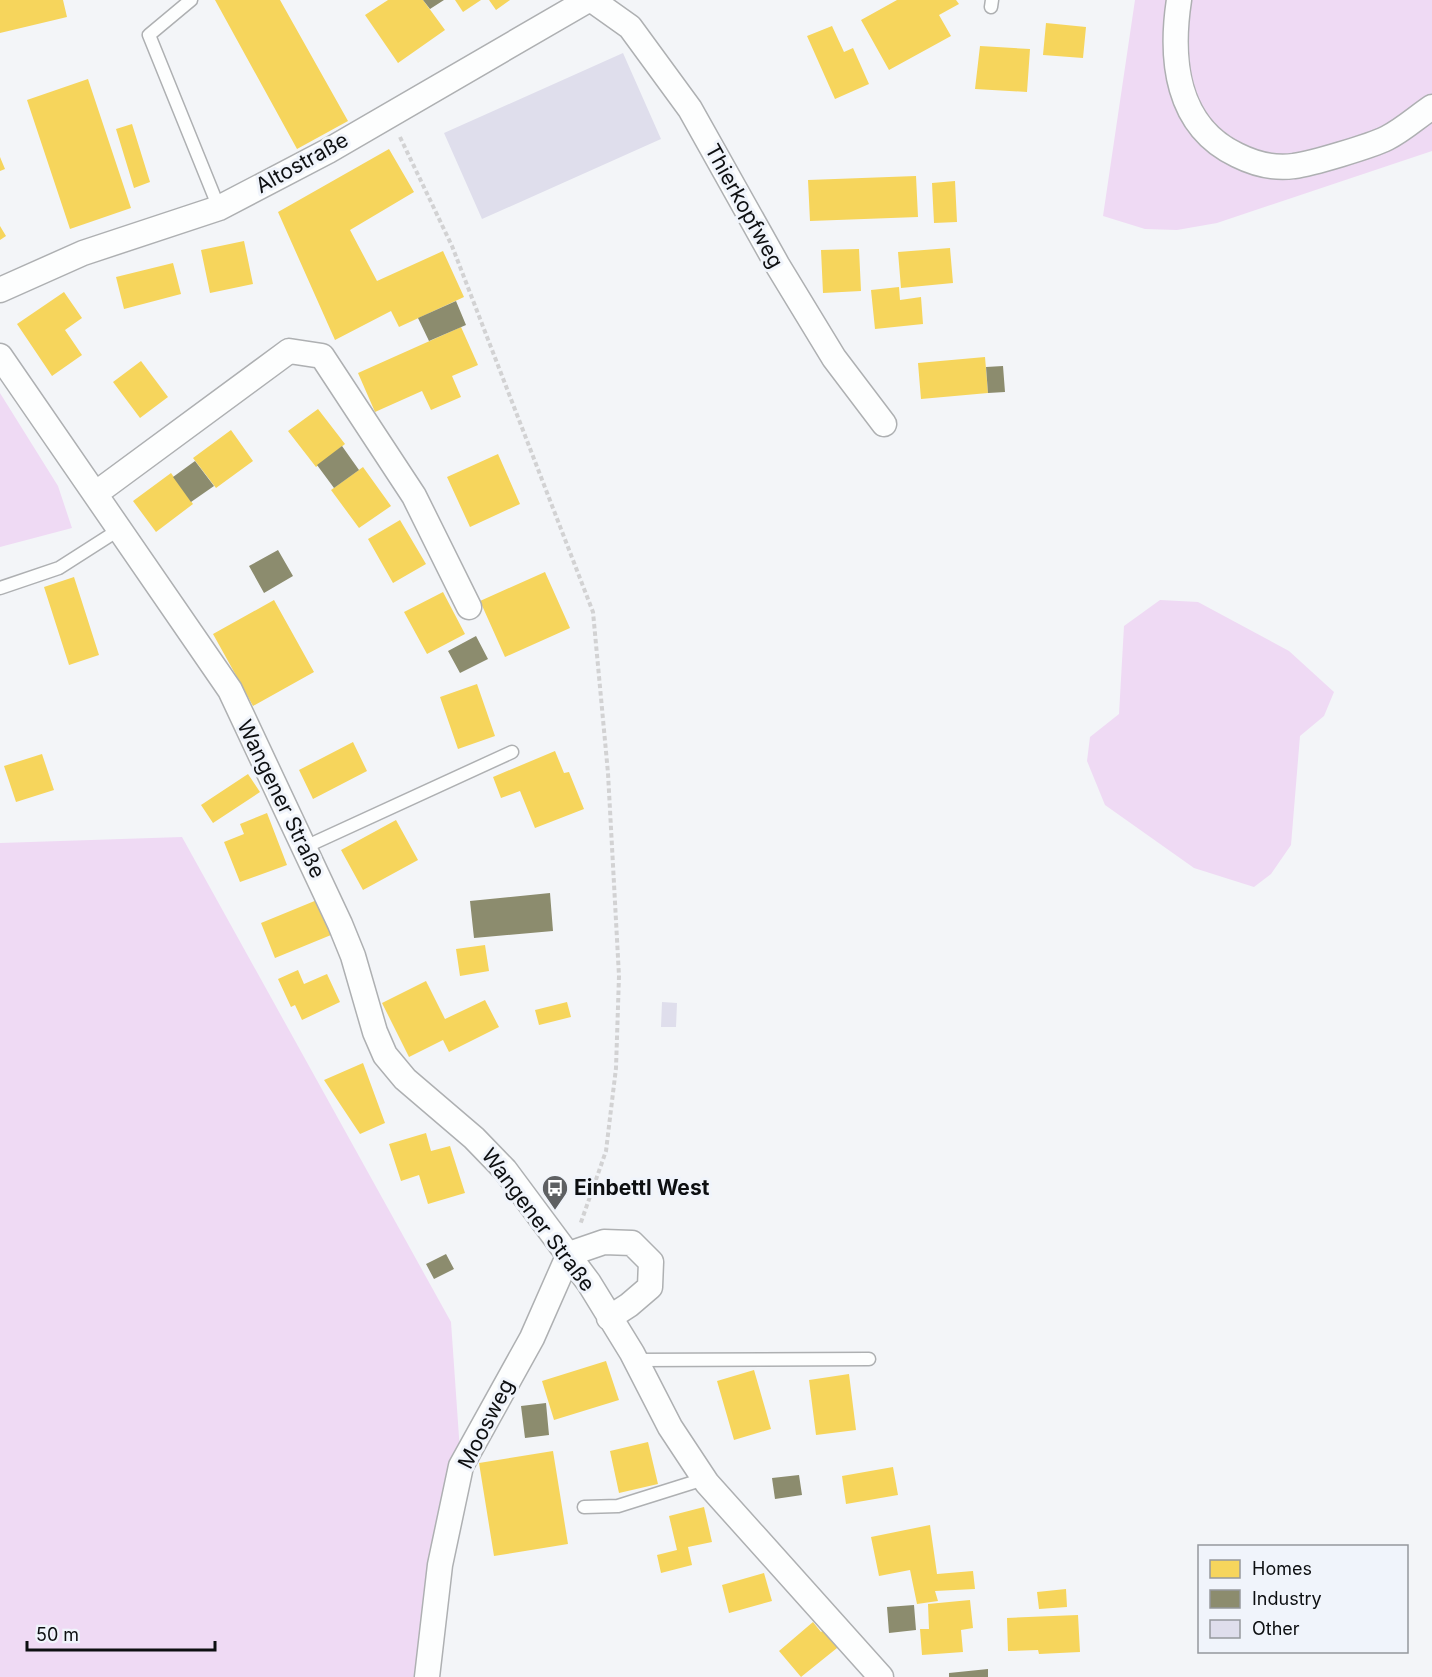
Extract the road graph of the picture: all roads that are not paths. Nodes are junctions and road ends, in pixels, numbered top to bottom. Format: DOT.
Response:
graph roads {
  1 [pos="191,0"];
  2 [pos="590,0"];
  3 [pos="1179,0"];
  4 [pos="1432,107"];
  5 [pos="219,208"];
  6 [pos="0,290"];
  7 [pos="0,356"];
  8 [pos="884,424"];
  9 [pos="96,494"];
  10 [pos="120,529"];
  11 [pos="0,588"];
  12 [pos="469,608"];
  13 [pos="512,752"];
  14 [pos="305,847"];
  15 [pos="569,1254"];
  16 [pos="609,1318"];
  17 [pos="869,1359"];
  18 [pos="635,1360"];
  19 [pos="704,1479"];
  20 [pos="584,1508"];
  21 [pos="427,1677"];
  22 [pos="881,1677"];
  1 -- 5 [label="lane"];
  2 -- 5 [label="street, Altostraße"];
  2 -- 8 [label="street, Thierkopfweg"];
  3 -- 4 [label="street"];
  5 -- 6 [label="street, Altostraße"];
  7 -- 9 [label="street, Wangener Straße"];
  9 -- 10 [label="street, Wangener Straße"];
  9 -- 12 [label="street"];
  10 -- 11 [label="lane"];
  10 -- 14 [label="street, Wangener Straße"];
  13 -- 14 [label="lane"];
  14 -- 15 [label="street, Wangener Straße"];
  15 -- 16 [label="street, Wangener Straße"];
  15 -- 16 [label="street"];
  15 -- 21 [label="street, Moosweg"];
  16 -- 18 [label="street, Wangener Straße"];
  17 -- 18 [label="lane"];
  18 -- 19 [label="street, Wangener Straße"];
  19 -- 20 [label="lane"];
  19 -- 22 [label="street, Wangener Straße"];
}
